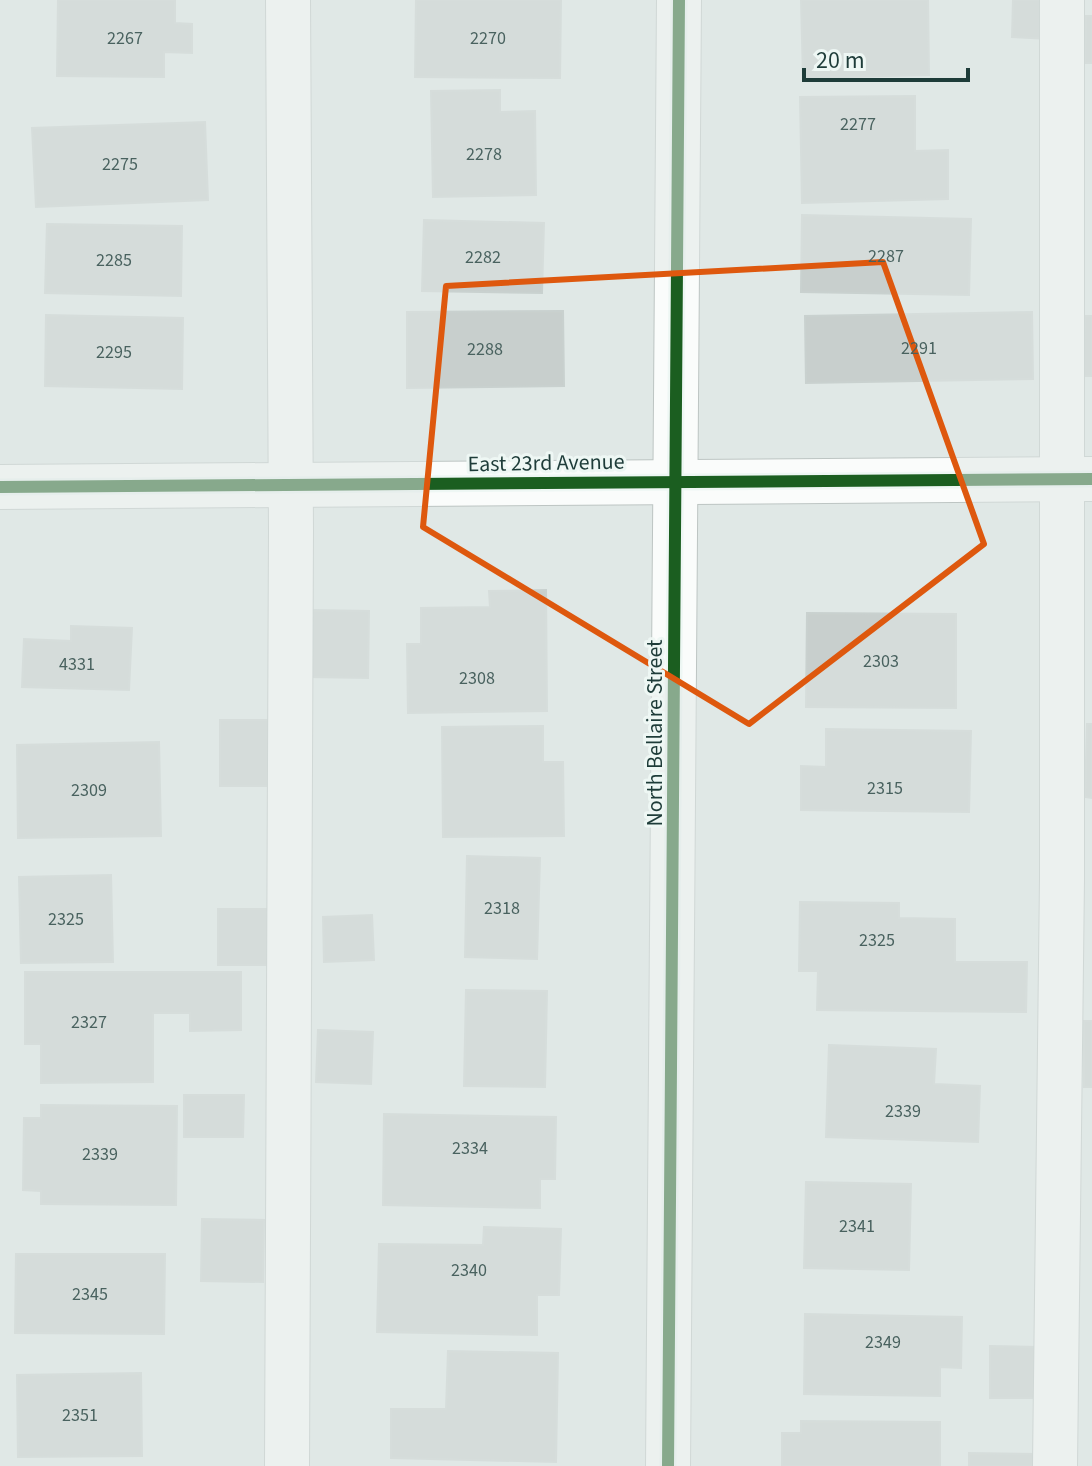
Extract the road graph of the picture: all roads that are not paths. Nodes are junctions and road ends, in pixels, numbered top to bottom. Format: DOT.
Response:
graph roads {
  1 [pos="288,0"];
  2 [pos="679,0"];
  3 [pos="1062,0"];
  4 [pos="1077,479"];
  5 [pos="676,480"];
  6 [pos="291,486"];
  7 [pos="0,487"];
  8 [pos="287,1466"];
  9 [pos="668,1466"];
  10 [pos="1055,1466"];
  1 -- 6 [label="street"];
  2 -- 5 [label="street, North Bellaire Street"];
  3 -- 4 [label="street"];
  4 -- 5 [label="street, East 23rd Avenue"];
  4 -- 10 [label="street"];
  5 -- 6 [label="street, East 23rd Avenue"];
  5 -- 9 [label="street, North Bellaire Street"];
  6 -- 7 [label="street, East 23rd Avenue"];
  6 -- 8 [label="street"];
}
